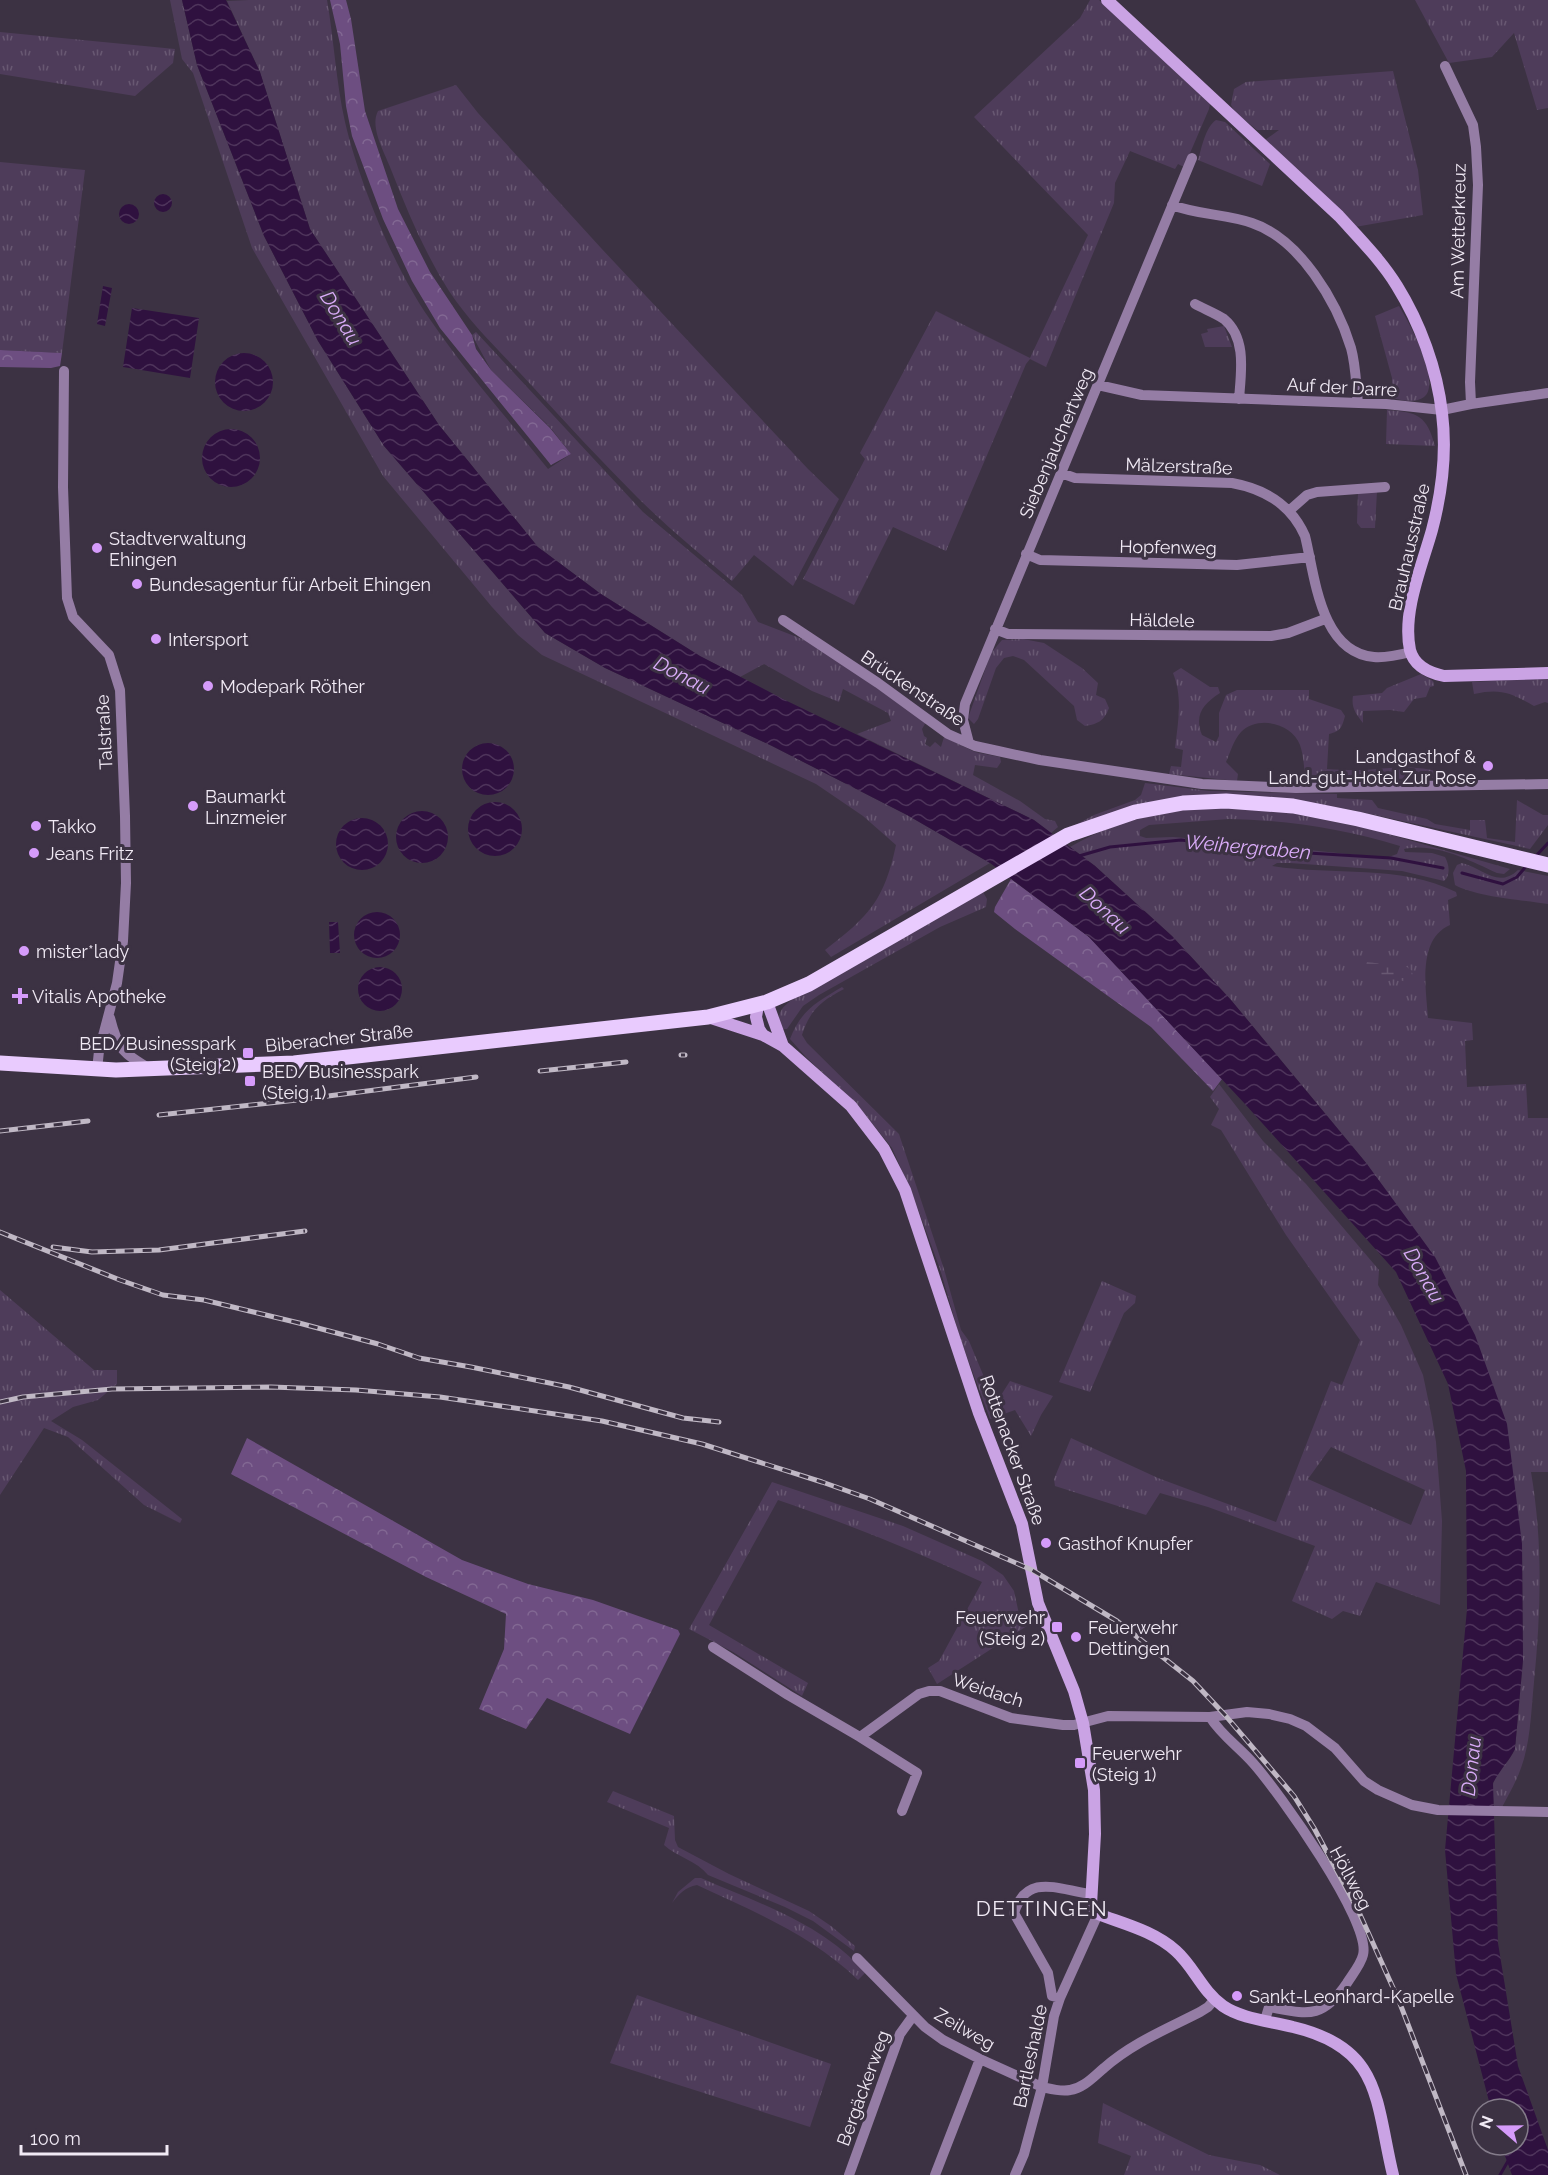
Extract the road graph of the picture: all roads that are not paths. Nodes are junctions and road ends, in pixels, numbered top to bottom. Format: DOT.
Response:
graph roads {
  1 [pos="1107,0"];
  2 [pos="1445,66"];
  3 [pos="1192,158"];
  4 [pos="1172,205"];
  5 [pos="1195,304"];
  6 [pos="64,371"];
  7 [pos="1098,385"];
  8 [pos="1548,393"];
  9 [pos="1239,399"];
  10 [pos="1358,403"];
  11 [pos="1471,404"];
  12 [pos="1442,410"];
  13 [pos="1061,473"];
  14 [pos="1385,488"];
  15 [pos="1290,510"];
  16 [pos="1026,554"];
  17 [pos="1310,557"];
  18 [pos="1325,619"];
  19 [pos="783,620"];
  20 [pos="995,629"];
  21 [pos="1411,651"];
  22 [pos="1548,673"];
  23 [pos="969,743"];
  24 [pos="1548,784"];
  25 [pos="1544,864"];
  26 [pos="762,1003"];
  27 [pos="109,1017"];
  28 [pos="708,1017"];
  29 [pos="763,1035"];
  30 [pos="783,1046"];
  31 [pos="0,1063"];
  32 [pos="150,1069"];
  33 [pos="97,1070"];
  34 [pos="713,1647"];
  35 [pos="1210,1717"];
  36 [pos="1083,1723"];
  37 [pos="860,1737"];
  38 [pos="902,1810"];
  39 [pos="1543,1812"];
  40 [pos="1090,1894"];
  41 [pos="1098,1914"];
  42 [pos="857,1958"];
  43 [pos="1060,1998"];
  44 [pos="1215,1999"];
  45 [pos="913,2016"];
  46 [pos="1265,2020"];
  47 [pos="980,2059"];
  48 [pos="1042,2087"];
  49 [pos="849,2175"];
  50 [pos="935,2175"];
  51 [pos="1015,2175"];
  52 [pos="1393,2175"];
  1 -- 12 [label="main road, Brauhausstraße"];
  2 -- 11 [label="street, Am Wetterkreuz"];
  3 -- 4 [label="street, Siebenjauchertweg"];
  4 -- 7 [label="street, Siebenjauchertweg"];
  4 -- 10 [label="street"];
  5 -- 9 [label="street"];
  6 -- 27 [label="street, Talstraße"];
  7 -- 9 [label="street, Auf der Darre"];
  7 -- 13 [label="street, Siebenjauchertweg"];
  8 -- 11 [label="street, Auf der Darre"];
  9 -- 10 [label="street, Auf der Darre"];
  10 -- 12 [label="street, Auf der Darre"];
  11 -- 12 [label="street, Auf der Darre"];
  12 -- 21 [label="main road, Brauhausstraße"];
  13 -- 15 [label="street, Mälzerstraße"];
  13 -- 16 [label="street, Siebenjauchertweg"];
  14 -- 15 [label="street"];
  15 -- 17 [label="street, Mälzerstraße"];
  16 -- 17 [label="street, Hopfenweg"];
  16 -- 20 [label="street, Siebenjauchertweg"];
  17 -- 18 [label="street, Mälzerstraße"];
  18 -- 20 [label="street, Häldele"];
  18 -- 21 [label="street, Mälzerstraße"];
  19 -- 23 [label="street, Brückenstraße"];
  20 -- 23 [label="street, Siebenjauchertweg"];
  21 -- 22 [label="main road"];
  23 -- 24 [label="street, Brückenstraße"];
  25 -- 26 [label="main road, Biberacher Straße"];
  26 -- 28 [label="main road, Biberacher Straße"];
  26 -- 29 [label="main road"];
  26 -- 30 [label="main road, Rottenacker Straße"];
  27 -- 32 [label="street"];
  27 -- 33 [label="street, Talstraße"];
  28 -- 29 [label="main road, Rottenacker Straße"];
  28 -- 32 [label="main road, Biberacher Straße"];
  29 -- 30 [label="main road, Rottenacker Straße"];
  30 -- 36 [label="main road, Rottenacker Straße"];
  31 -- 33 [label="main road, Biberacher Straße"];
  32 -- 33 [label="main road, Biberacher Straße"];
  34 -- 37 [label="street"];
  35 -- 36 [label="street"];
  35 -- 39 [label="street"];
  35 -- 46 [label="street, Höllweg"];
  36 -- 37 [label="street, Weidach"];
  36 -- 40 [label="main road, Rottenacker Straße"];
  37 -- 38 [label="street"];
  40 -- 41 [label="main road, Rottenacker Straße"];
  40 -- 43 [label="street"];
  41 -- 43 [label="street, Bartleshalde"];
  41 -- 44 [label="main road"];
  42 -- 45 [label="street, Zeilweg"];
  43 -- 48 [label="street, Bartleshalde"];
  44 -- 46 [label="main road"];
  44 -- 48 [label="street, Zeilweg"];
  45 -- 47 [label="street, Zeilweg"];
  45 -- 49 [label="street, Bergäckerweg"];
  46 -- 52 [label="main road"];
  47 -- 48 [label="street, Zeilweg"];
  47 -- 50 [label="street"];
  48 -- 51 [label="street, Bartleshalde"];
}
